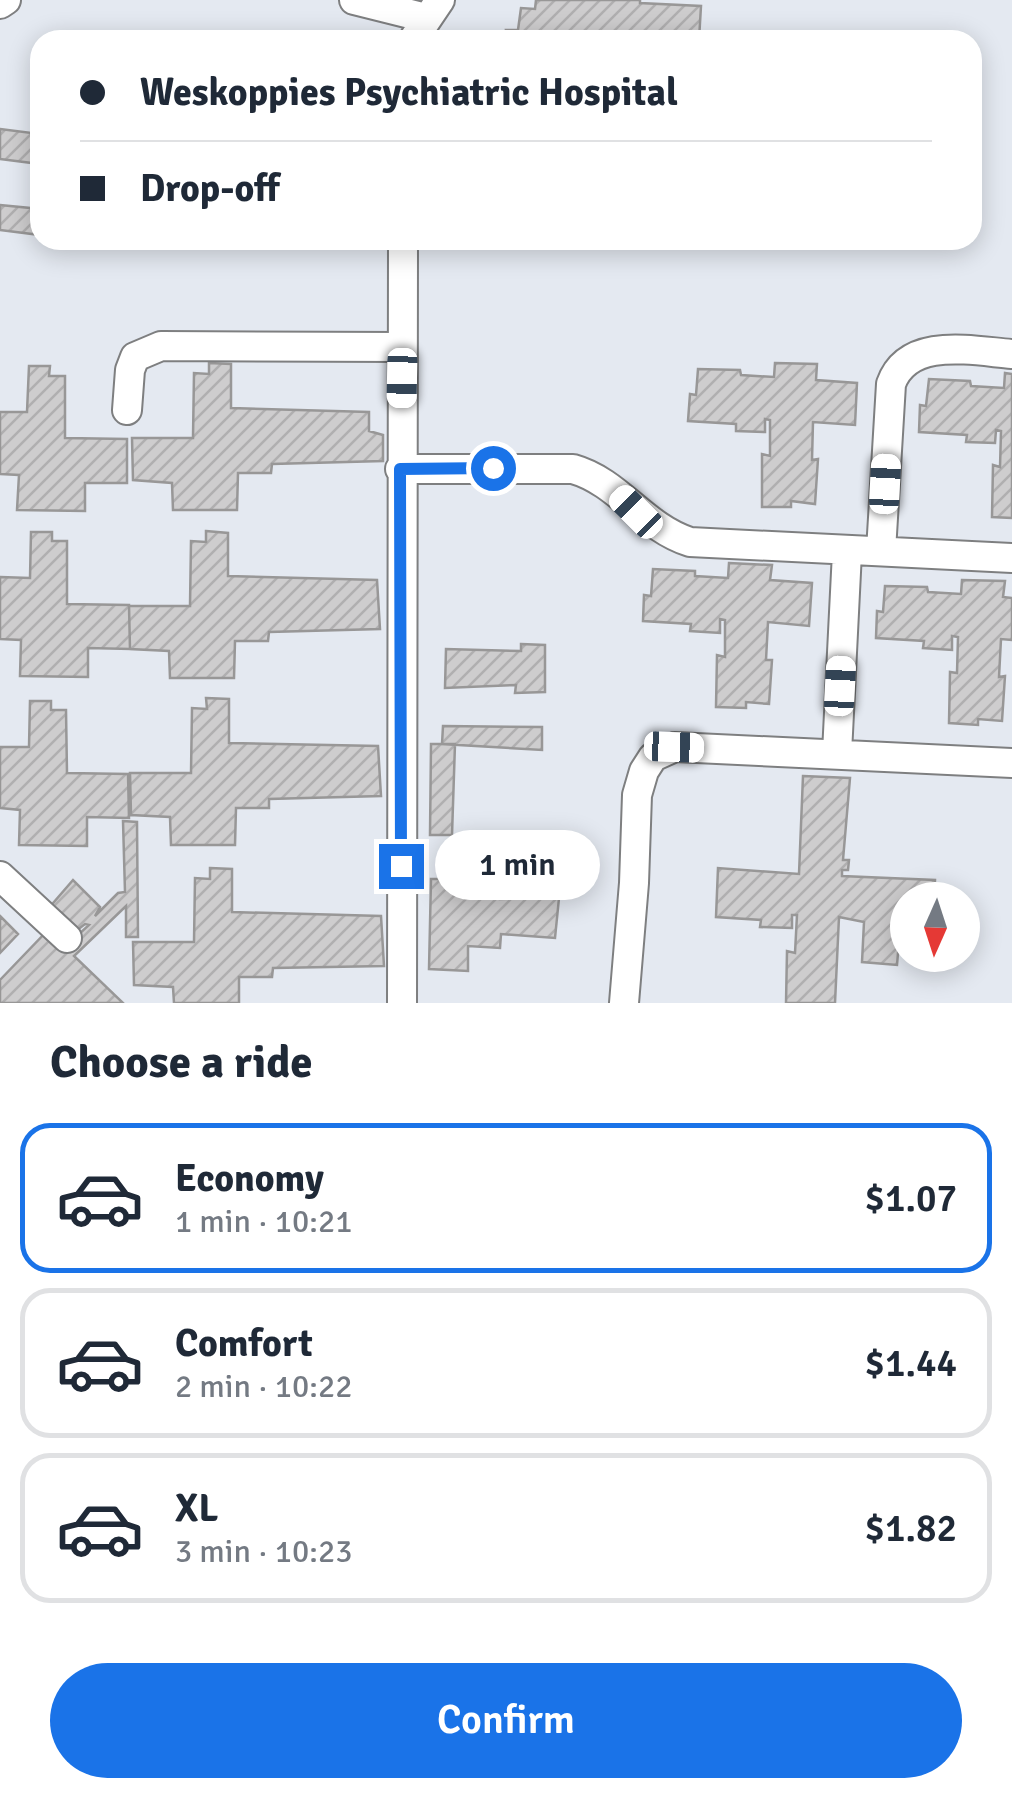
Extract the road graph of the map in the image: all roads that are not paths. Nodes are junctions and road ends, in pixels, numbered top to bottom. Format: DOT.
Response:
graph roads {
  1 [pos="354,0"];
  2 [pos="426,19"];
  3 [pos="403,250"];
  4 [pos="402,347"];
  5 [pos="1012,354"];
  6 [pos="127,410"];
  7 [pos="400,469"];
  8 [pos="881,551"];
  9 [pos="847,552"];
  10 [pos="1012,558"];
  11 [pos="837,753"];
  12 [pos="1012,763"];
  13 [pos="0,876"];
  14 [pos="67,938"];
  15 [pos="402,1003"];
  16 [pos="624,1003"];
  1 -- 2 [label="street"];
  3 -- 4 [label="street"];
  4 -- 6 [label="street"];
  4 -- 7 [label="street"];
  5 -- 8 [label="street"];
  7 -- 9 [label="street"];
  7 -- 15 [label="street"];
  8 -- 9 [label="street"];
  8 -- 10 [label="street"];
  9 -- 11 [label="street"];
  11 -- 12 [label="street"];
  11 -- 16 [label="street"];
  13 -- 14 [label="street"];
}
